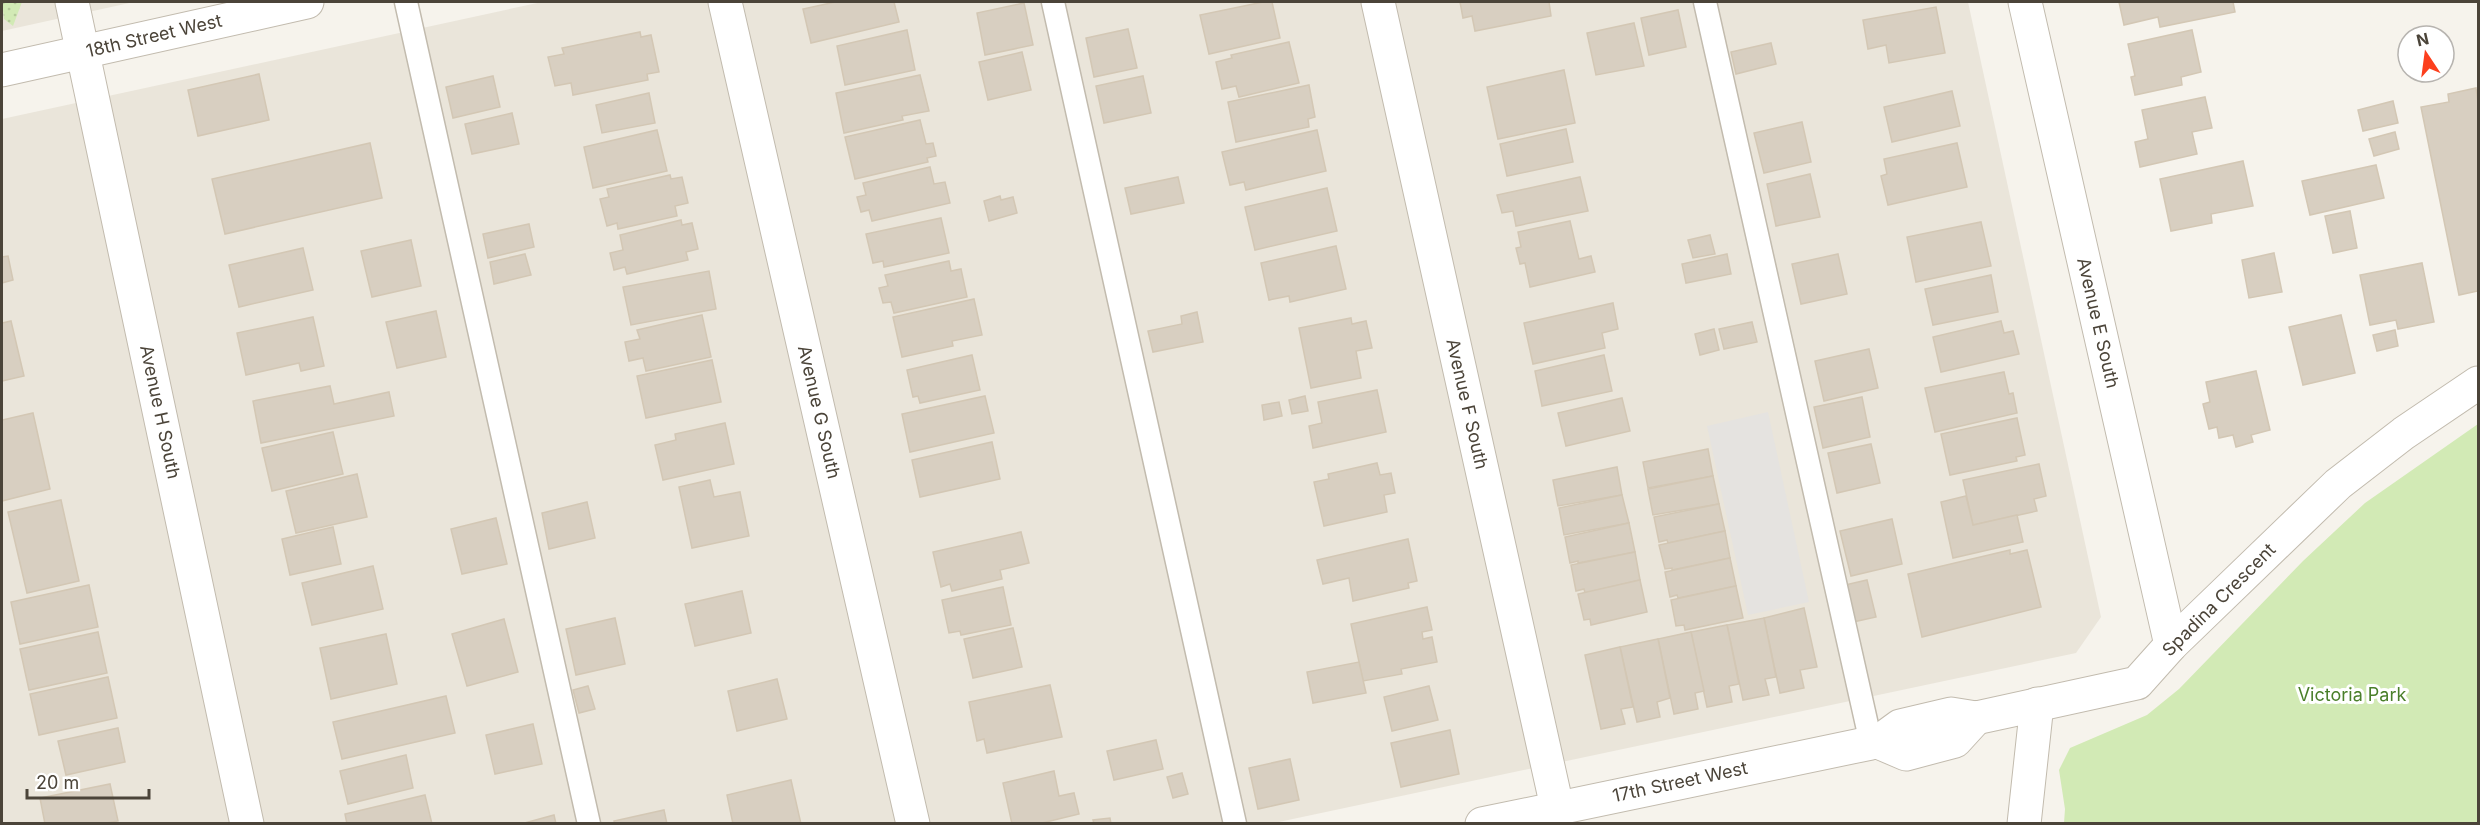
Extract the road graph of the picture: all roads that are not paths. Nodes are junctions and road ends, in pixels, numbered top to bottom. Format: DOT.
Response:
graph roads {
  1 [pos="72,2"];
  2 [pos="307,2"];
  3 [pos="406,2"];
  4 [pos="725,2"];
  5 [pos="1053,2"];
  6 [pos="1378,2"];
  7 [pos="1705,2"];
  8 [pos="2025,2"];
  9 [pos="83,52"];
  10 [pos="2,70"];
  11 [pos="2478,383"];
  12 [pos="2171,645"];
  13 [pos="2037,704"];
  14 [pos="1874,743"];
  15 [pos="1557,807"];
  16 [pos="247,824"];
  17 [pos="589,824"];
  18 [pos="913,824"];
  19 [pos="1235,824"];
  20 [pos="1482,824"];
  21 [pos="2024,824"];
  1 -- 9 [label="street, Avenue H South"];
  2 -- 9 [label="street, 18th Street West"];
  3 -- 17 [label="lane"];
  4 -- 18 [label="street, Avenue G South"];
  5 -- 19 [label="lane"];
  6 -- 15 [label="street, Avenue F South"];
  7 -- 14 [label="lane"];
  8 -- 12 [label="street, Avenue E South"];
  9 -- 10 [label="street, 18th Street West"];
  9 -- 16 [label="street, Avenue H South"];
  11 -- 12 [label="street, Spadina Crescent"];
  12 -- 13 [label="street, Spadina Crescent"];
  13 -- 14 [label="street, 17th Street West"];
  13 -- 21 [label="street"];
  14 -- 15 [label="street, 17th Street West"];
  15 -- 20 [label="street, 17th Street West"];
}
